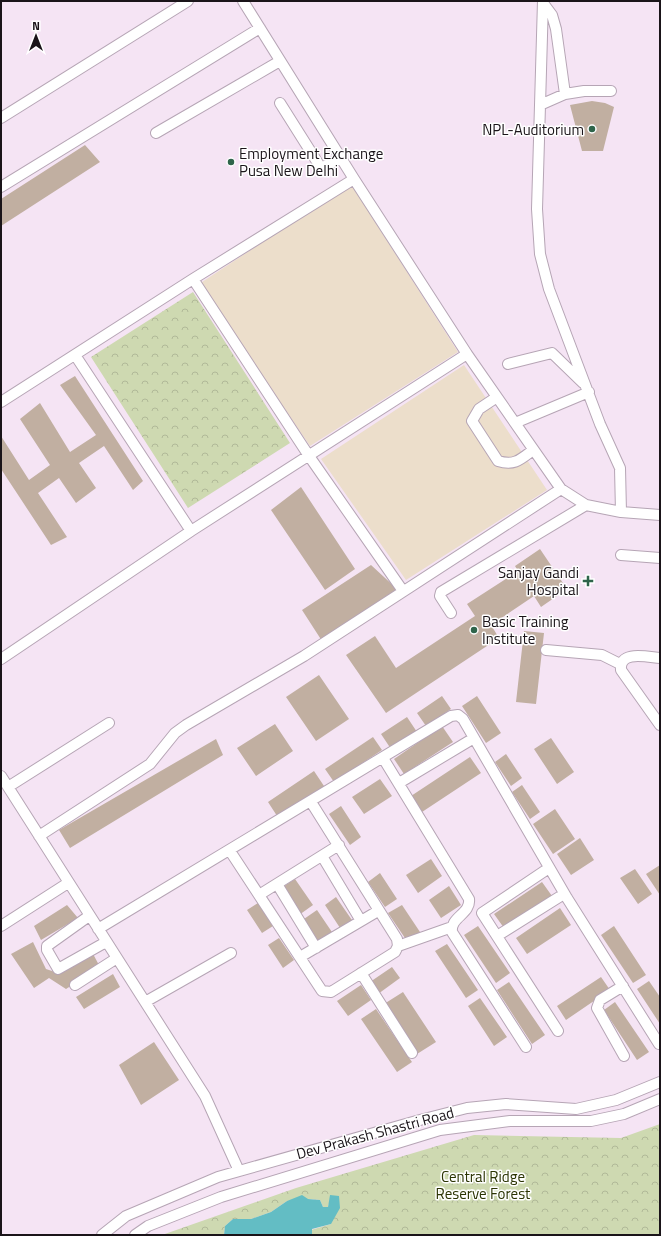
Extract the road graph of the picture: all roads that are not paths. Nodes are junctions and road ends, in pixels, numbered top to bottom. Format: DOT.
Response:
graph roads {
  1 [pos="188,1"];
  2 [pos="243,1"];
  3 [pos="543,2"];
  4 [pos="260,28"];
  5 [pos="280,61"];
  6 [pos="611,90"];
  7 [pos="564,94"];
  8 [pos="280,103"];
  9 [pos="540,105"];
  10 [pos="1,118"];
  11 [pos="156,133"];
  12 [pos="341,158"];
  13 [pos="354,179"];
  14 [pos="1,187"];
  15 [pos="193,279"];
  16 [pos="468,354"];
  17 [pos="75,355"];
  18 [pos="508,364"];
  19 [pos="588,390"];
  20 [pos="3,397"];
  21 [pos="497,397"];
  22 [pos="514,423"];
  23 [pos="534,450"];
  24 [pos="308,456"];
  25 [pos="561,489"];
  26 [pos="586,505"];
  27 [pos="621,512"];
  28 [pos="660,515"];
  29 [pos="190,531"];
  30 [pos="621,555"];
  31 [pos="660,558"];
  32 [pos="403,591"];
  33 [pos="451,613"];
  34 [pos="546,650"];
  35 [pos="2,656"];
  36 [pos="660,658"];
  37 [pos="620,664"];
  38 [pos="110,723"];
  39 [pos="660,724"];
  40 [pos="474,738"];
  41 [pos="383,758"];
  42 [pos="1,776"];
  43 [pos="399,783"];
  44 [pos="8,787"];
  45 [pos="311,802"];
  46 [pos="39,836"];
  47 [pos="339,845"];
  48 [pos="230,851"];
  49 [pos="322,856"];
  50 [pos="549,868"];
  51 [pos="68,883"];
  52 [pos="277,884"];
  53 [pos="564,894"];
  54 [pos="259,895"];
  55 [pos="378,911"];
  56 [pos="89,916"];
  57 [pos="361,921"];
  58 [pos="1,926"];
  59 [pos="452,927"];
  60 [pos="98,929"];
  61 [pos="497,936"];
  62 [pos="106,942"];
  63 [pos="398,946"];
  64 [pos="316,948"];
  65 [pos="231,953"];
  66 [pos="300,957"];
  67 [pos="117,958"];
  68 [pos="361,973"];
  69 [pos="74,985"];
  70 [pos="622,986"];
  71 [pos="145,1002"];
  72 [pos="558,1031"];
  73 [pos="659,1044"];
  74 [pos="526,1047"];
  75 [pos="412,1054"];
  76 [pos="624,1056"];
  77 [pos="660,1082"];
  78 [pos="660,1099"];
  79 [pos="239,1171"];
  80 [pos="102,1235"];
  81 [pos="135,1235"];
  1 -- 10 [label="street"];
  2 -- 4 [label="street"];
  3 -- 7 [label="street"];
  3 -- 9 [label="street"];
  4 -- 5 [label="street"];
  4 -- 14 [label="street"];
  5 -- 11 [label="street"];
  5 -- 12 [label="street"];
  6 -- 7 [label="street"];
  7 -- 9 [label="street"];
  8 -- 12 [label="street"];
  9 -- 19 [label="street"];
  12 -- 13 [label="street"];
  13 -- 15 [label="street"];
  13 -- 16 [label="street"];
  15 -- 17 [label="street"];
  15 -- 24 [label="street"];
  16 -- 21 [label="street"];
  16 -- 24 [label="street"];
  17 -- 20 [label="street"];
  17 -- 29 [label="street"];
  18 -- 19 [label="street"];
  19 -- 22 [label="street"];
  19 -- 27 [label="street"];
  21 -- 22 [label="street"];
  21 -- 23 [label="street"];
  22 -- 23 [label="street"];
  23 -- 25 [label="street"];
  24 -- 29 [label="street"];
  24 -- 32 [label="street"];
  25 -- 26 [label="street"];
  25 -- 32 [label="street"];
  26 -- 27 [label="street"];
  26 -- 33 [label="street"];
  27 -- 28 [label="street"];
  29 -- 35 [label="street"];
  30 -- 31 [label="street"];
  32 -- 46 [label="street"];
  34 -- 37 [label="street"];
  36 -- 37 [label="street"];
  37 -- 39 [label="street"];
  38 -- 44 [label="street"];
  40 -- 41 [label="street"];
  40 -- 43 [label="street"];
  40 -- 50 [label="street"];
  41 -- 43 [label="street"];
  41 -- 45 [label="street"];
  42 -- 44 [label="street"];
  43 -- 59 [label="street"];
  44 -- 46 [label="street"];
  45 -- 47 [label="street"];
  45 -- 48 [label="street"];
  46 -- 51 [label="street"];
  47 -- 49 [label="street"];
  47 -- 55 [label="street"];
  48 -- 54 [label="street"];
  48 -- 60 [label="street"];
  49 -- 52 [label="street"];
  49 -- 57 [label="street"];
  50 -- 53 [label="street"];
  50 -- 61 [label="street"];
  51 -- 56 [label="street"];
  51 -- 58 [label="street"];
  52 -- 54 [label="street"];
  52 -- 64 [label="street"];
  53 -- 61 [label="street"];
  53 -- 70 [label="street"];
  54 -- 66 [label="street"];
  55 -- 57 [label="street"];
  55 -- 63 [label="street"];
  56 -- 60 [label="street"];
  56 -- 62 [label="street"];
  57 -- 64 [label="street"];
  59 -- 63 [label="street"];
  59 -- 74 [label="street"];
  60 -- 62 [label="street"];
  61 -- 72 [label="street"];
  62 -- 67 [label="street"];
  63 -- 68 [label="street"];
  64 -- 66 [label="street"];
  65 -- 71 [label="street"];
  66 -- 68 [label="street"];
  67 -- 69 [label="street"];
  67 -- 71 [label="street"];
  68 -- 75 [label="street"];
  70 -- 73 [label="street"];
  70 -- 76 [label="street"];
  71 -- 79 [label="street"];
  77 -- 79 [label="street, Dev Prakash Shastri Road"];
  78 -- 81 [label="street, Dev Prakash Shastri Road"];
  79 -- 80 [label="street, Dev Prakash Shastri Road"];
}
